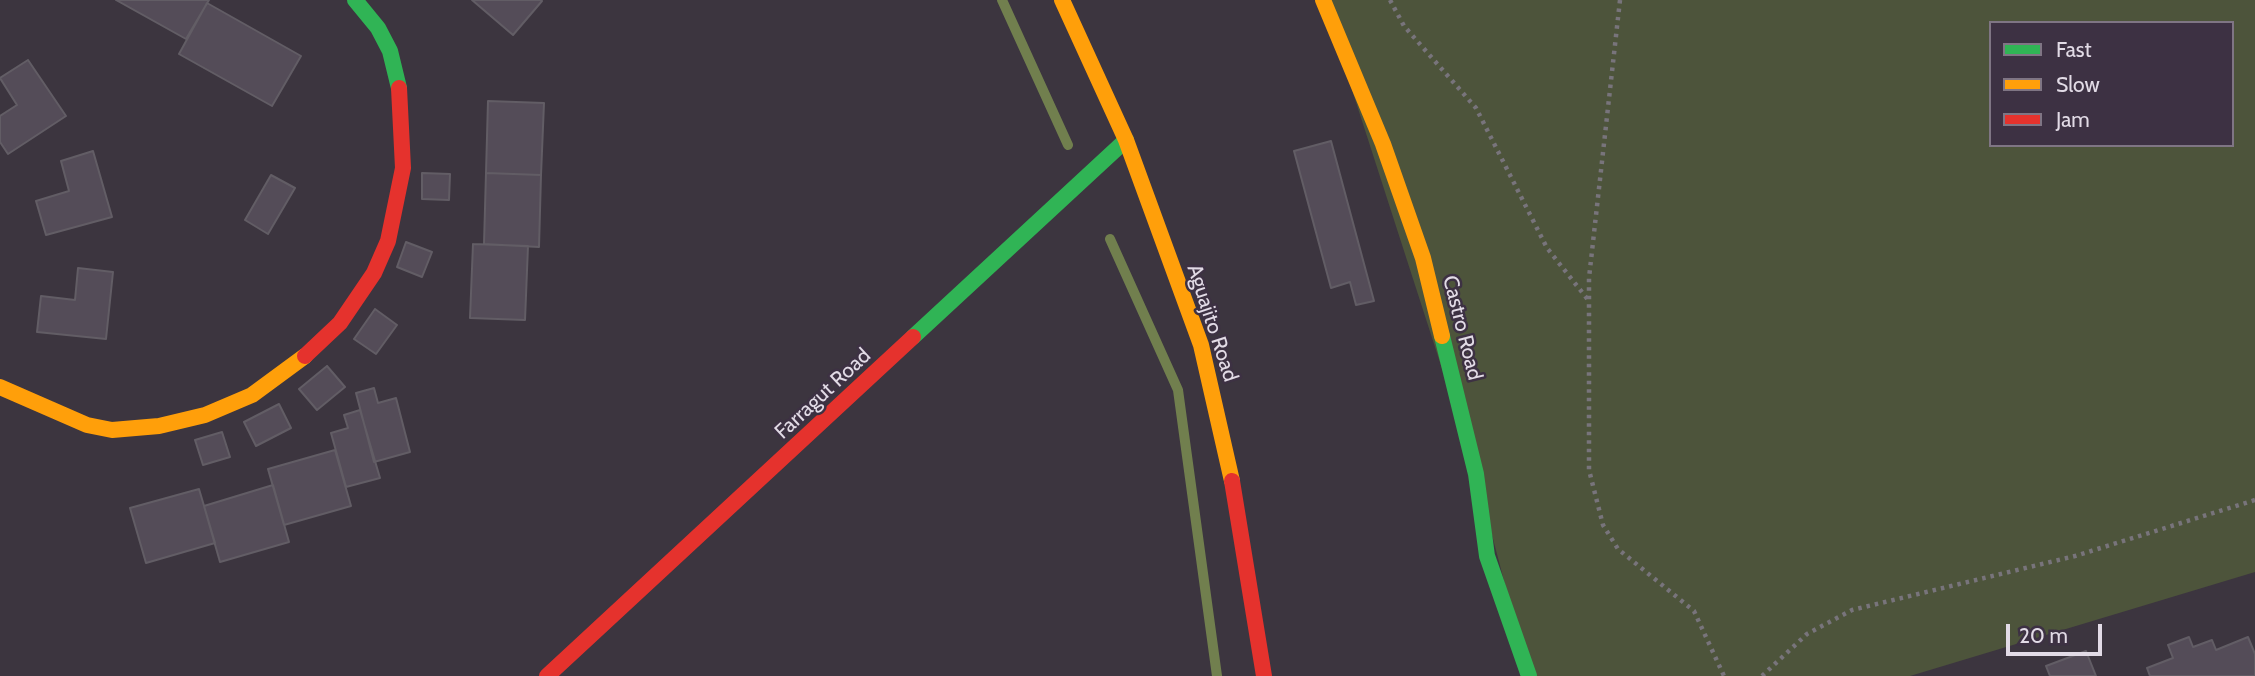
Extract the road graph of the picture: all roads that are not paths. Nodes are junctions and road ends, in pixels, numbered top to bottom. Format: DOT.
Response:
graph roads {
  1 [pos="355,0"];
  2 [pos="1062,0"];
  3 [pos="1323,0"];
  4 [pos="1126,140"];
  5 [pos="0,387"];
  6 [pos="547,676"];
  7 [pos="1264,676"];
  8 [pos="1529,676"];
  1 -- 5 [label="street"];
  2 -- 4 [label="street, Aguajito Road"];
  3 -- 8 [label="street, Castro Road"];
  4 -- 6 [label="street, Farragut Road"];
  4 -- 7 [label="street, Aguajito Road"];
}
